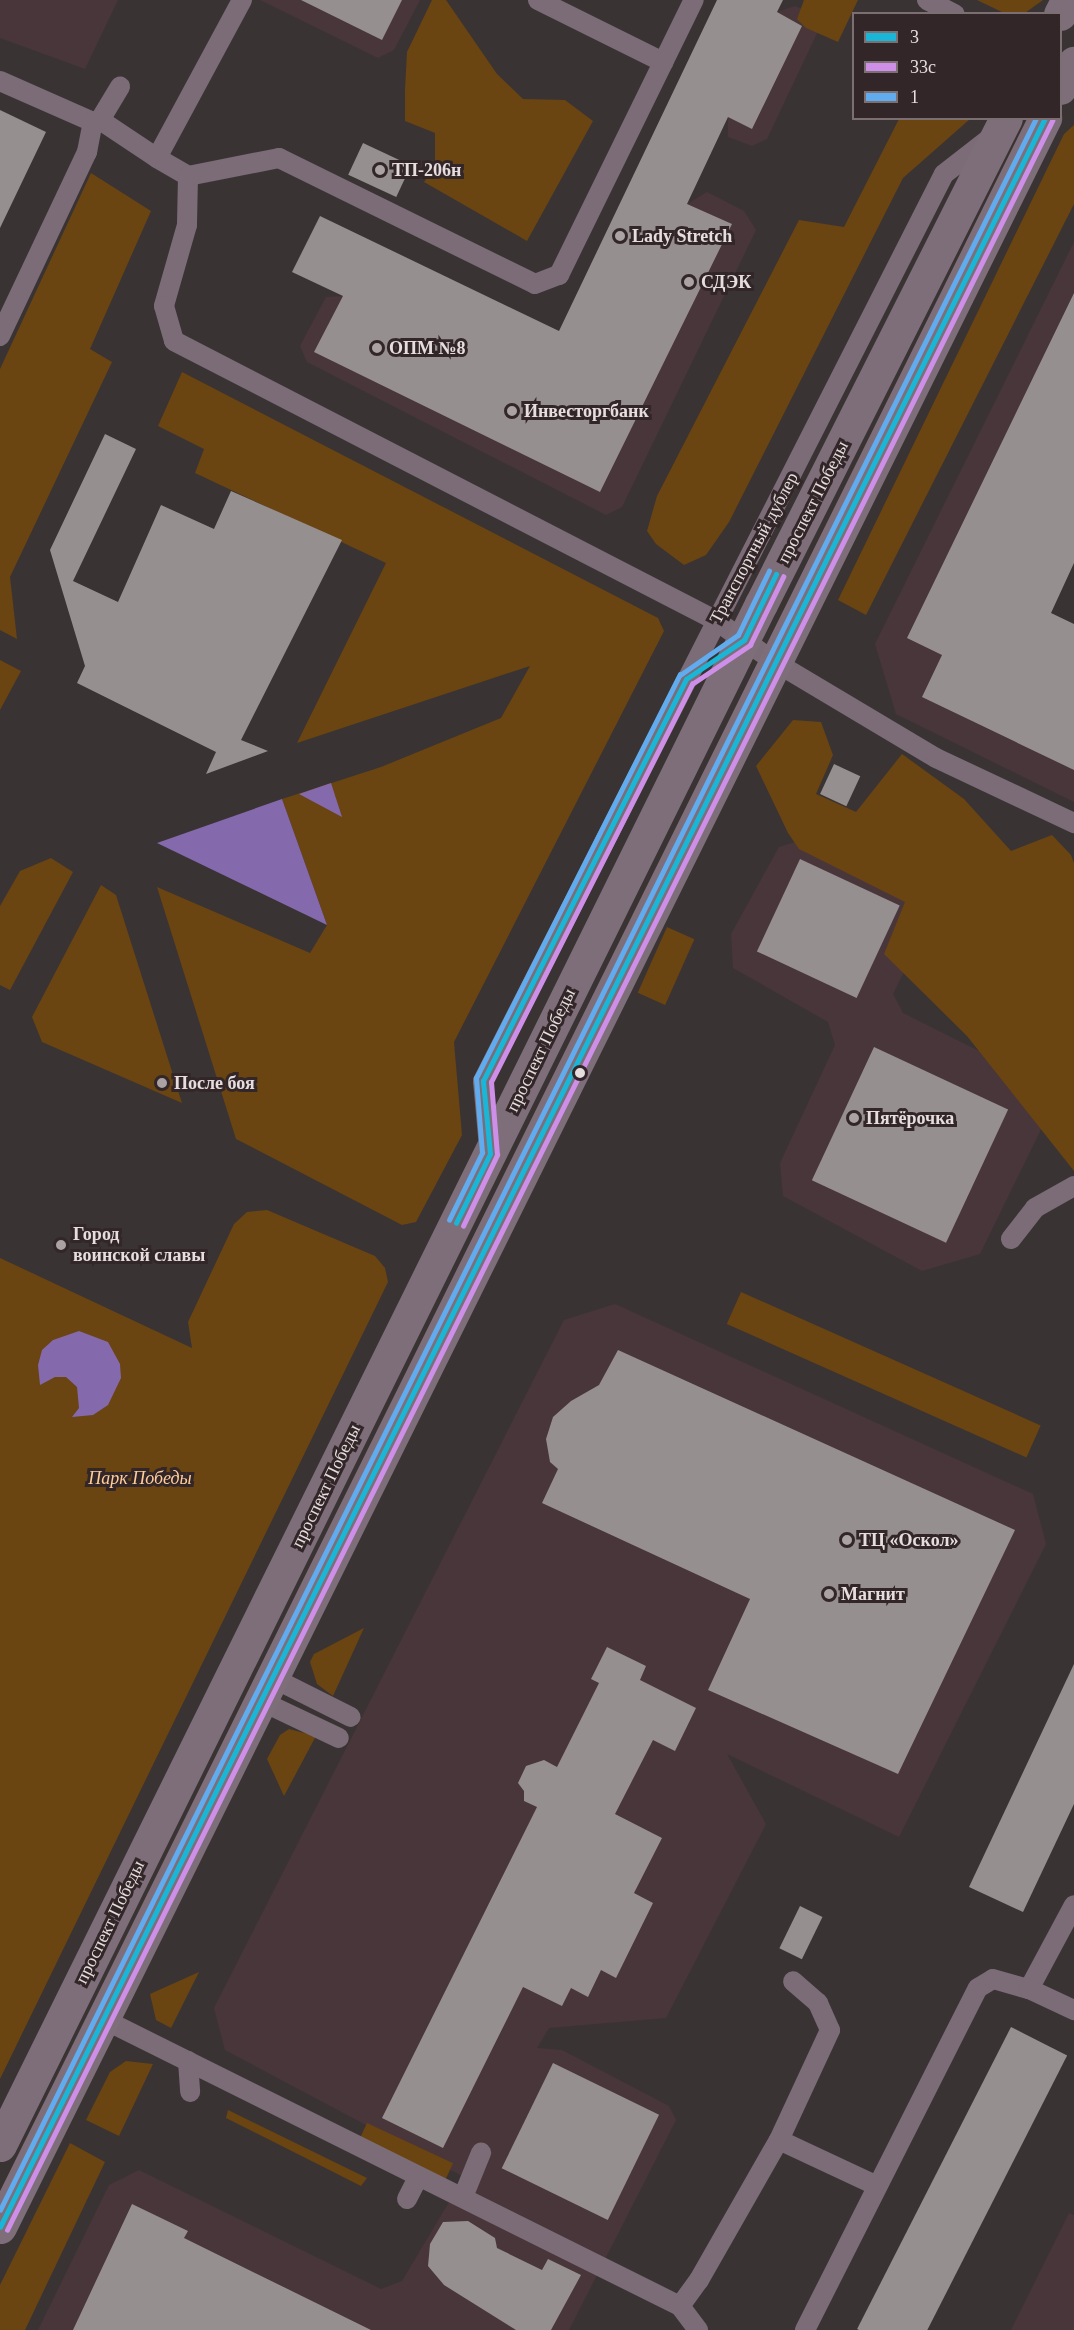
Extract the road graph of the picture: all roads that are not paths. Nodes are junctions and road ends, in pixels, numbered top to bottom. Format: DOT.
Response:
graph roads {
  1 [pos="242,0"];
  2 [pos="538,0"];
  3 [pos="694,0"];
  4 [pos="927,0"];
  5 [pos="951,12"];
  6 [pos="663,62"];
  7 [pos="1074,63"];
  8 [pos="0,81"];
  9 [pos="1062,86"];
  10 [pos="120,87"];
  11 [pos="1045,120"];
  12 [pos="97,121"];
  13 [pos="1004,124"];
  14 [pos="157,158"];
  15 [pos="188,176"];
  16 [pos="0,336"];
  17 [pos="715,620"];
  18 [pos="744,640"];
  19 [pos="775,662"];
  20 [pos="686,679"];
  21 [pos="1074,823"];
  22 [pos="490,1154"];
  23 [pos="1074,1186"];
  24 [pos="1011,1239"];
  25 [pos="266,1689"];
  26 [pos="351,1717"];
  27 [pos="339,1738"];
  28 [pos="1074,1905"];
  29 [pos="793,1981"];
  30 [pos="1029,1989"];
  31 [pos="1074,2010"];
  32 [pos="103,2019"];
  33 [pos="188,2061"];
  34 [pos="190,2092"];
  35 [pos="779,2140"];
  36 [pos="0,2145"];
  37 [pos="481,2152"];
  38 [pos="418,2177"];
  39 [pos="877,2186"];
  40 [pos="463,2197"];
  41 [pos="407,2199"];
  42 [pos="0,2227"];
  43 [pos="680,2306"];
  44 [pos="698,2330"];
  45 [pos="805,2330"];
  1 -- 14 [label="lane"];
  2 -- 6 [label="lane"];
  3 -- 6 [label="lane"];
  4 -- 5 [label="lane"];
  6 -- 15 [label="lane"];
  7 -- 9 [label="main road"];
  8 -- 12 [label="lane"];
  10 -- 12 [label="lane"];
  11 -- 19 [label="main road, проспект Победы"];
  12 -- 14 [label="lane"];
  12 -- 16 [label="lane"];
  13 -- 17 [label="lane, Транспортный дублер"];
  13 -- 18 [label="main road, проспект Победы"];
  14 -- 15 [label="lane"];
  15 -- 17 [label="lane"];
  17 -- 18 [label="lane"];
  17 -- 20 [label="lane, Транспортный дублер"];
  18 -- 19 [label="lane"];
  18 -- 20 [label="lane"];
  18 -- 22 [label="main road, проспект Победы"];
  19 -- 21 [label="lane"];
  19 -- 25 [label="main road, проспект Победы"];
  20 -- 22 [label="lane, Транспортный дублер"];
  22 -- 36 [label="main road, проспект Победы"];
  23 -- 24 [label="lane"];
  25 -- 26 [label="lane"];
  25 -- 27 [label="lane"];
  25 -- 32 [label="main road, проспект Победы"];
  28 -- 30 [label="lane"];
  29 -- 35 [label="lane"];
  30 -- 31 [label="lane"];
  30 -- 39 [label="lane"];
  32 -- 33 [label="lane"];
  32 -- 42 [label="main road, проспект Победы"];
  33 -- 34 [label="lane"];
  33 -- 38 [label="lane"];
  35 -- 39 [label="lane"];
  35 -- 43 [label="lane"];
  37 -- 40 [label="lane"];
  38 -- 40 [label="lane"];
  38 -- 41 [label="lane"];
  39 -- 45 [label="lane"];
  40 -- 43 [label="lane"];
  43 -- 44 [label="lane"];
}
